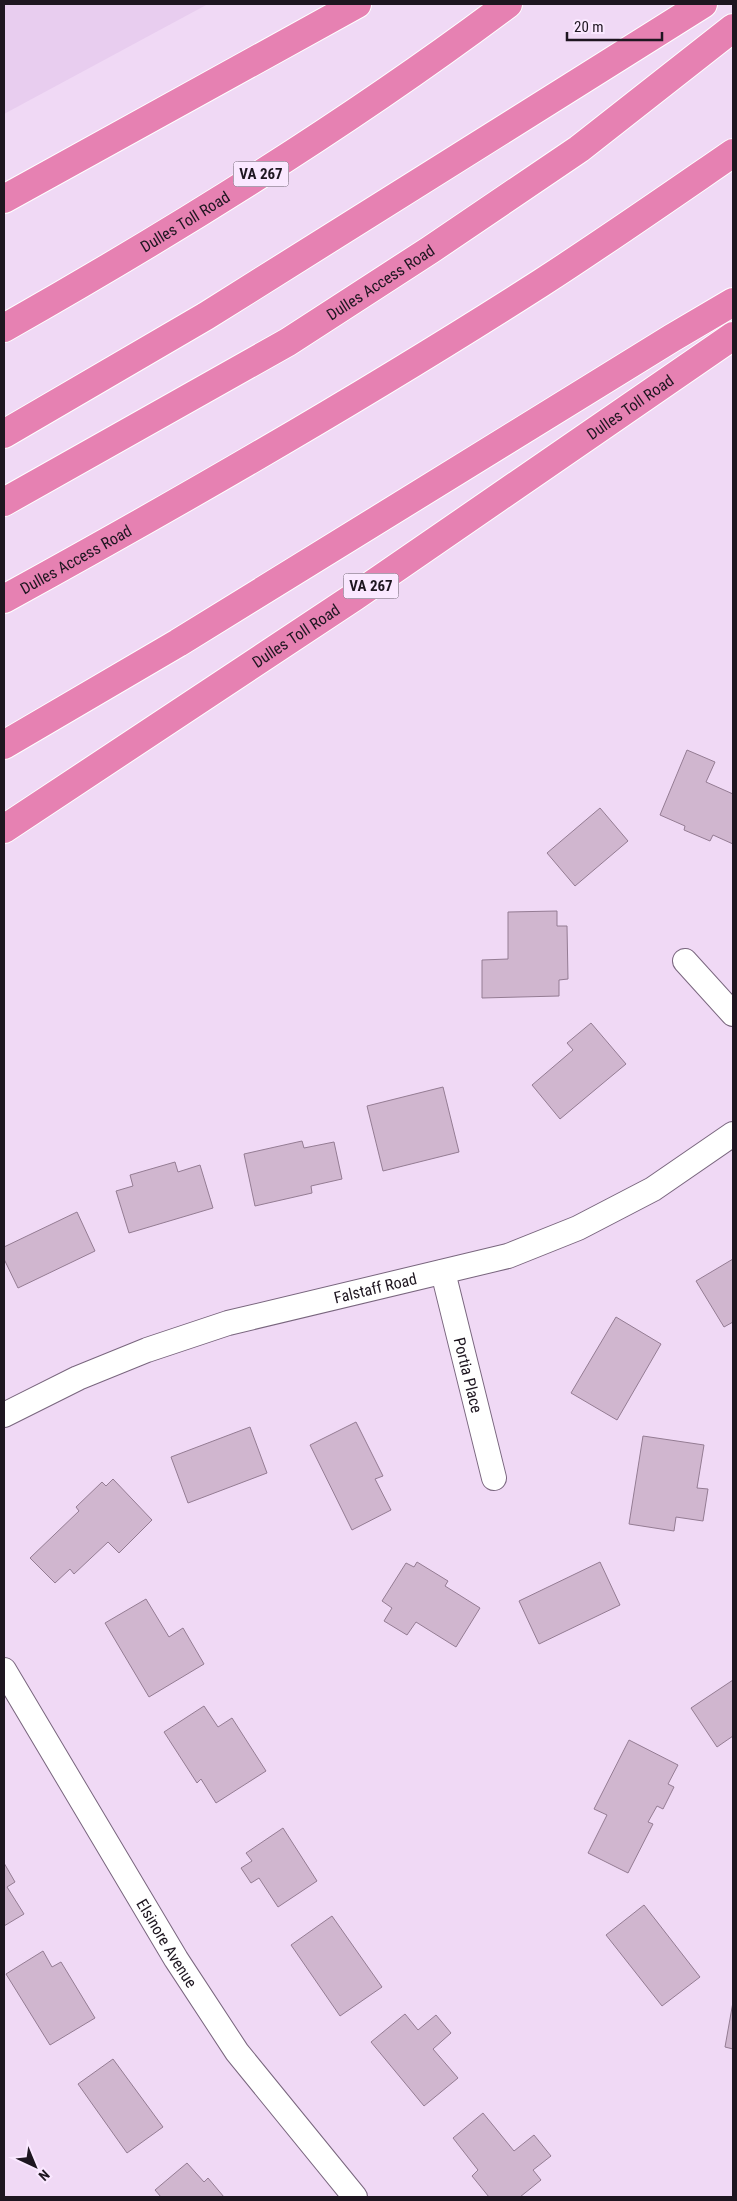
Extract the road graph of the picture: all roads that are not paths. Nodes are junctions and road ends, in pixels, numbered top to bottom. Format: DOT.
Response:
graph roads {
  1 [pos="356,4"];
  2 [pos="508,4"];
  3 [pos="702,4"];
  4 [pos="733,28"];
  5 [pos="733,153"];
  6 [pos="4,199"];
  7 [pos="733,302"];
  8 [pos="4,328"];
  9 [pos="733,336"];
  10 [pos="4,434"];
  11 [pos="4,502"];
  12 [pos="4,599"];
  13 [pos="4,745"];
  14 [pos="4,829"];
  15 [pos="685,961"];
  16 [pos="733,1014"];
  17 [pos="733,1134"];
  18 [pos="443,1272"];
  19 [pos="4,1416"];
  20 [pos="494,1478"];
  21 [pos="4,1670"];
  22 [pos="354,2197"];
  1 -- 6 [label="highway"];
  2 -- 8 [label="highway, Dulles Toll Road / VA 267"];
  3 -- 10 [label="highway"];
  4 -- 11 [label="highway, Dulles Access Road"];
  5 -- 12 [label="highway, Dulles Access Road"];
  7 -- 13 [label="highway"];
  9 -- 14 [label="highway, Dulles Toll Road / VA 267"];
  15 -- 16 [label="street"];
  17 -- 18 [label="street, Falstaff Road"];
  18 -- 19 [label="street, Falstaff Road"];
  18 -- 20 [label="street, Portia Place"];
  21 -- 22 [label="street, Elsinore Avenue"];
}
